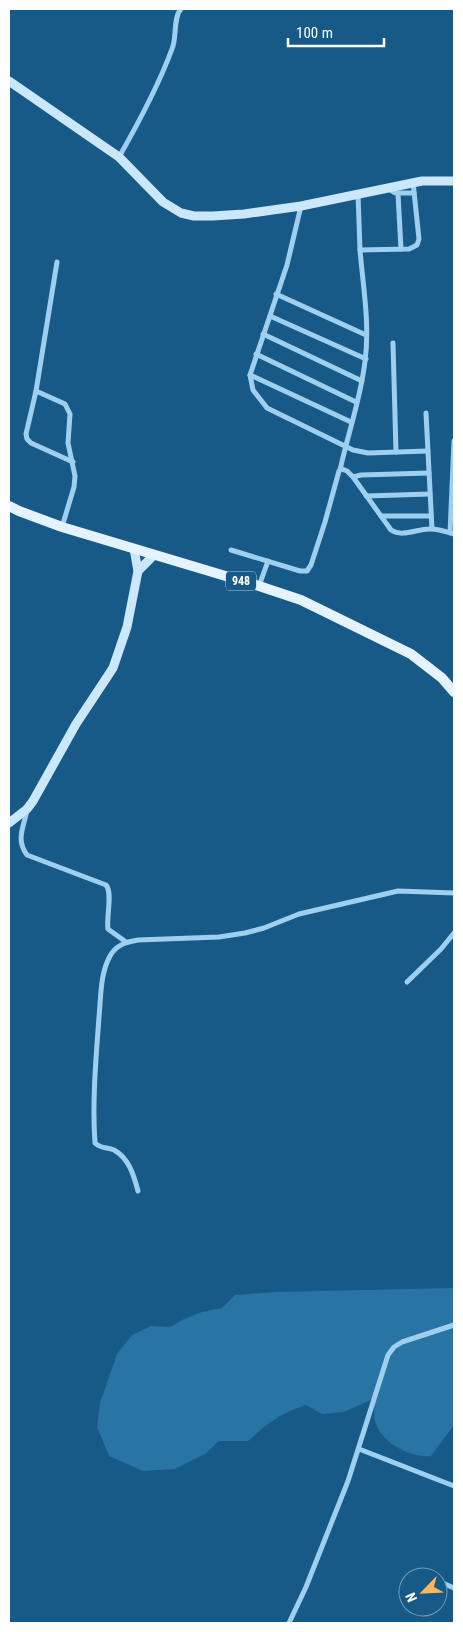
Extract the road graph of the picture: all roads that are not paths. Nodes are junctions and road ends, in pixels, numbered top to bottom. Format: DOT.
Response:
graph roads {
  1 [pos="181,9"];
  2 [pos="9,81"];
  3 [pos="119,157"];
  4 [pos="454,180"];
  5 [pos="413,182"];
  6 [pos="387,188"];
  7 [pos="414,193"];
  8 [pos="358,194"];
  9 [pos="398,194"];
  10 [pos="301,206"];
  11 [pos="401,249"];
  12 [pos="360,250"];
  13 [pos="57,262"];
  14 [pos="276,294"];
  15 [pos="270,316"];
  16 [pos="263,334"];
  17 [pos="366,335"];
  18 [pos="393,343"];
  19 [pos="256,354"];
  20 [pos="366,359"];
  21 [pos="250,375"];
  22 [pos="362,381"];
  23 [pos="36,390"];
  24 [pos="356,402"];
  25 [pos="426,413"];
  26 [pos="352,422"];
  27 [pos="454,441"];
  28 [pos="345,446"];
  29 [pos="428,451"];
  30 [pos="396,452"];
  31 [pos="73,462"];
  32 [pos="340,470"];
  33 [pos="429,473"];
  34 [pos="353,477"];
  35 [pos="430,494"];
  36 [pos="366,496"];
  37 [pos="9,506"];
  38 [pos="381,516"];
  39 [pos="431,516"];
  40 [pos="62,527"];
  41 [pos="432,529"];
  42 [pos="452,534"];
  43 [pos="134,549"];
  44 [pos="231,550"];
  45 [pos="154,555"];
  46 [pos="268,561"];
  47 [pos="138,571"];
  48 [pos="259,586"];
  49 [pos="454,692"];
  50 [pos="27,809"];
  51 [pos="9,823"];
  52 [pos="454,893"];
  53 [pos="454,933"];
  54 [pos="126,942"];
  55 [pos="407,982"];
  56 [pos="138,1191"];
  57 [pos="454,1324"];
  58 [pos="359,1449"];
  59 [pos="454,1486"];
  60 [pos="289,1623"];
  1 -- 3 [label="street"];
  2 -- 3 [label="street"];
  3 -- 10 [label="street"];
  4 -- 5 [label="street"];
  5 -- 6 [label="street"];
  5 -- 7 [label="street"];
  6 -- 8 [label="street"];
  6 -- 9 [label="street"];
  7 -- 9 [label="street"];
  7 -- 11 [label="street"];
  8 -- 10 [label="street"];
  8 -- 12 [label="street"];
  9 -- 11 [label="street"];
  10 -- 14 [label="street"];
  11 -- 12 [label="street"];
  12 -- 17 [label="street"];
  13 -- 23 [label="street"];
  14 -- 15 [label="street"];
  14 -- 17 [label="street"];
  15 -- 16 [label="street"];
  15 -- 20 [label="street"];
  16 -- 19 [label="street"];
  16 -- 22 [label="street"];
  17 -- 20 [label="street"];
  18 -- 30 [label="street"];
  19 -- 21 [label="street"];
  19 -- 24 [label="street"];
  20 -- 22 [label="street"];
  21 -- 26 [label="street"];
  21 -- 28 [label="street"];
  22 -- 24 [label="street"];
  23 -- 31 [label="street"];
  23 -- 31 [label="street"];
  24 -- 26 [label="street"];
  25 -- 29 [label="street"];
  26 -- 28 [label="street"];
  27 -- 42 [label="street"];
  28 -- 30 [label="street"];
  28 -- 32 [label="street"];
  29 -- 30 [label="street"];
  29 -- 33 [label="street"];
  31 -- 40 [label="street"];
  32 -- 34 [label="street"];
  32 -- 46 [label="street"];
  33 -- 34 [label="street"];
  33 -- 35 [label="street"];
  34 -- 36 [label="street"];
  35 -- 36 [label="street"];
  35 -- 39 [label="street"];
  36 -- 38 [label="street"];
  37 -- 40 [label="main road, 948"];
  38 -- 39 [label="street"];
  38 -- 41 [label="street"];
  39 -- 41 [label="street"];
  40 -- 43 [label="main road, 948"];
  41 -- 42 [label="street"];
  43 -- 45 [label="main road, 948"];
  43 -- 47 [label="street"];
  44 -- 46 [label="street"];
  45 -- 47 [label="street"];
  45 -- 48 [label="main road, 948"];
  46 -- 48 [label="street"];
  47 -- 50 [label="street"];
  48 -- 49 [label="main road, 948"];
  50 -- 51 [label="street"];
  50 -- 54 [label="street"];
  52 -- 54 [label="street"];
  53 -- 55 [label="street"];
  54 -- 56 [label="street"];
  57 -- 58 [label="street"];
  58 -- 59 [label="street"];
  58 -- 60 [label="street"];
}
